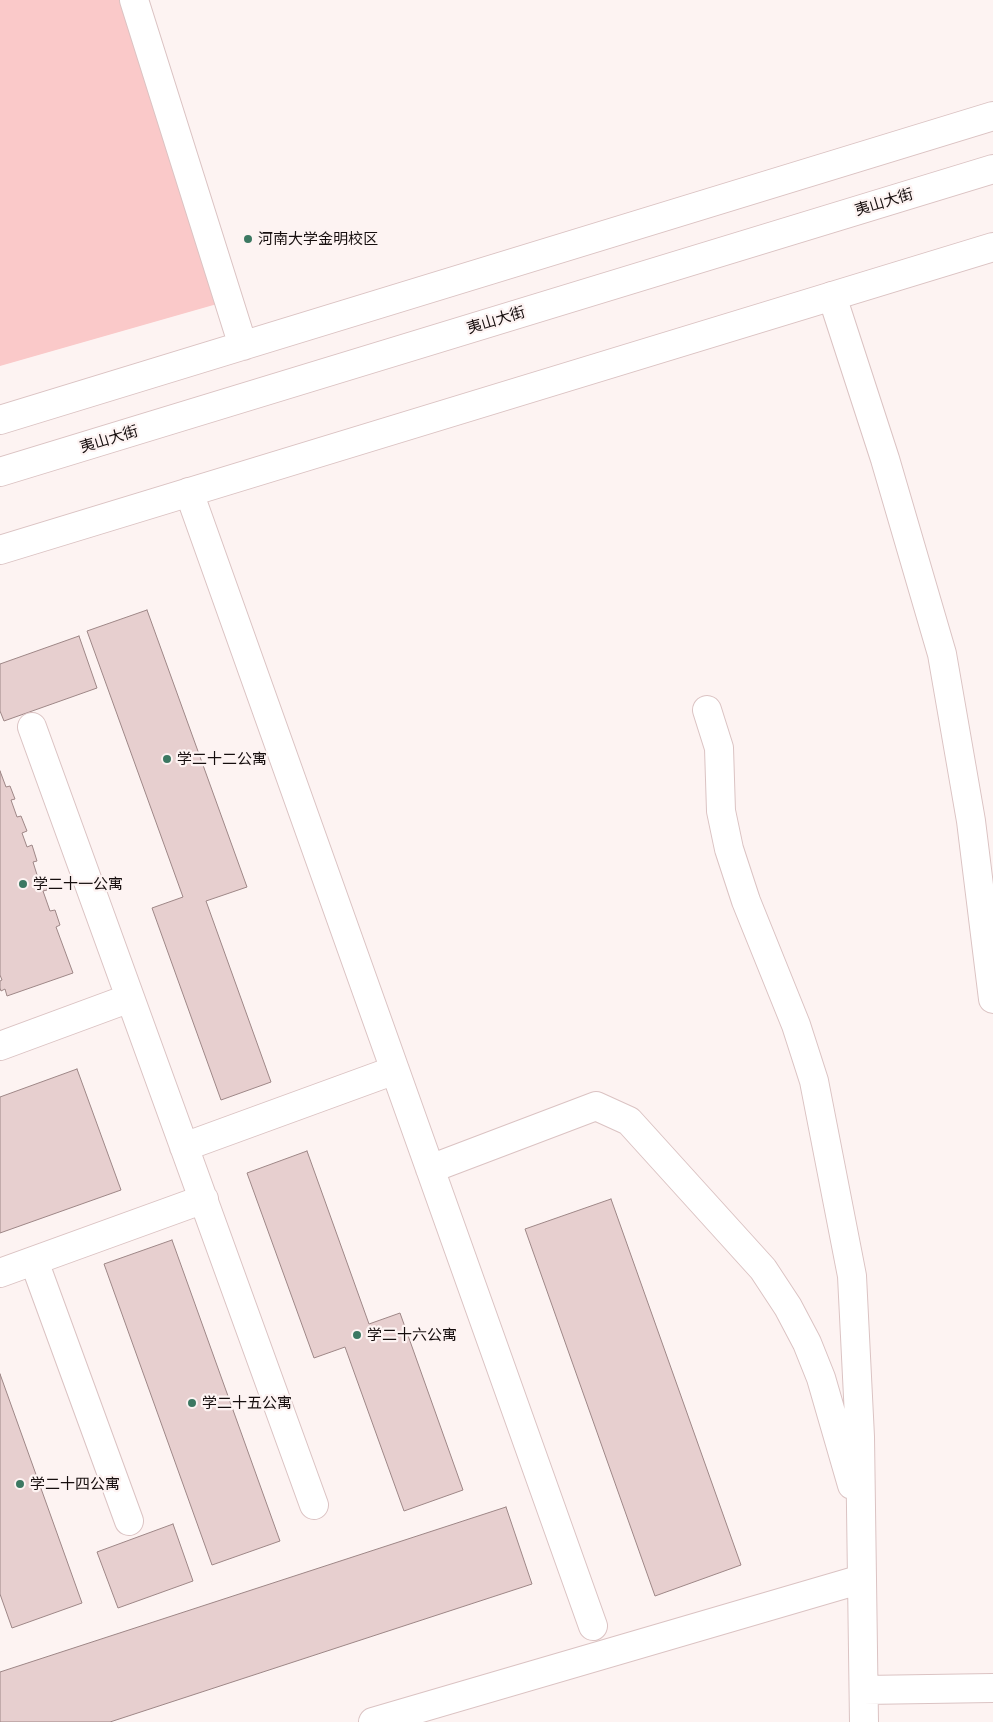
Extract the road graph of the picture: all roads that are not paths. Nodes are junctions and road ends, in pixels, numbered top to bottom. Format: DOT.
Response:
graph roads {
  1 [pos="134,0"];
  2 [pos="993,116"];
  3 [pos="993,169"];
  4 [pos="993,247"];
  5 [pos="832,296"];
  6 [pos="243,346"];
  7 [pos="0,420"];
  8 [pos="0,472"];
  9 [pos="189,492"];
  10 [pos="0,550"];
  11 [pos="707,710"];
  12 [pos="32,727"];
  13 [pos="130,998"];
  14 [pos="993,999"];
  15 [pos="0,1046"];
  16 [pos="395,1070"];
  17 [pos="184,1146"];
  18 [pos="430,1169"];
  19 [pos="204,1200"];
  20 [pos="34,1261"];
  21 [pos="0,1273"];
  22 [pos="314,1506"];
  23 [pos="862,1515"];
  24 [pos="129,1521"];
  25 [pos="862,1580"];
  26 [pos="593,1626"];
  27 [pos="993,1688"];
  28 [pos="864,1690"];
  29 [pos="373,1722"];
  30 [pos="864,1722"];
  1 -- 6 [label="street"];
  2 -- 6 [label="street"];
  3 -- 8 [label="street, 夷山大街"];
  4 -- 5 [label="street"];
  5 -- 9 [label="street"];
  5 -- 14 [label="street"];
  6 -- 7 [label="street"];
  9 -- 10 [label="street"];
  9 -- 16 [label="street"];
  11 -- 23 [label="street"];
  12 -- 13 [label="street"];
  13 -- 15 [label="street"];
  13 -- 17 [label="street"];
  16 -- 17 [label="street"];
  16 -- 18 [label="street"];
  17 -- 19 [label="street"];
  18 -- 23 [label="street"];
  18 -- 26 [label="street"];
  19 -- 20 [label="street"];
  19 -- 22 [label="street"];
  20 -- 21 [label="street"];
  20 -- 24 [label="street"];
  23 -- 25 [label="street"];
  25 -- 28 [label="street"];
  25 -- 29 [label="street"];
  27 -- 28 [label="street"];
  28 -- 30 [label="street"];
}
